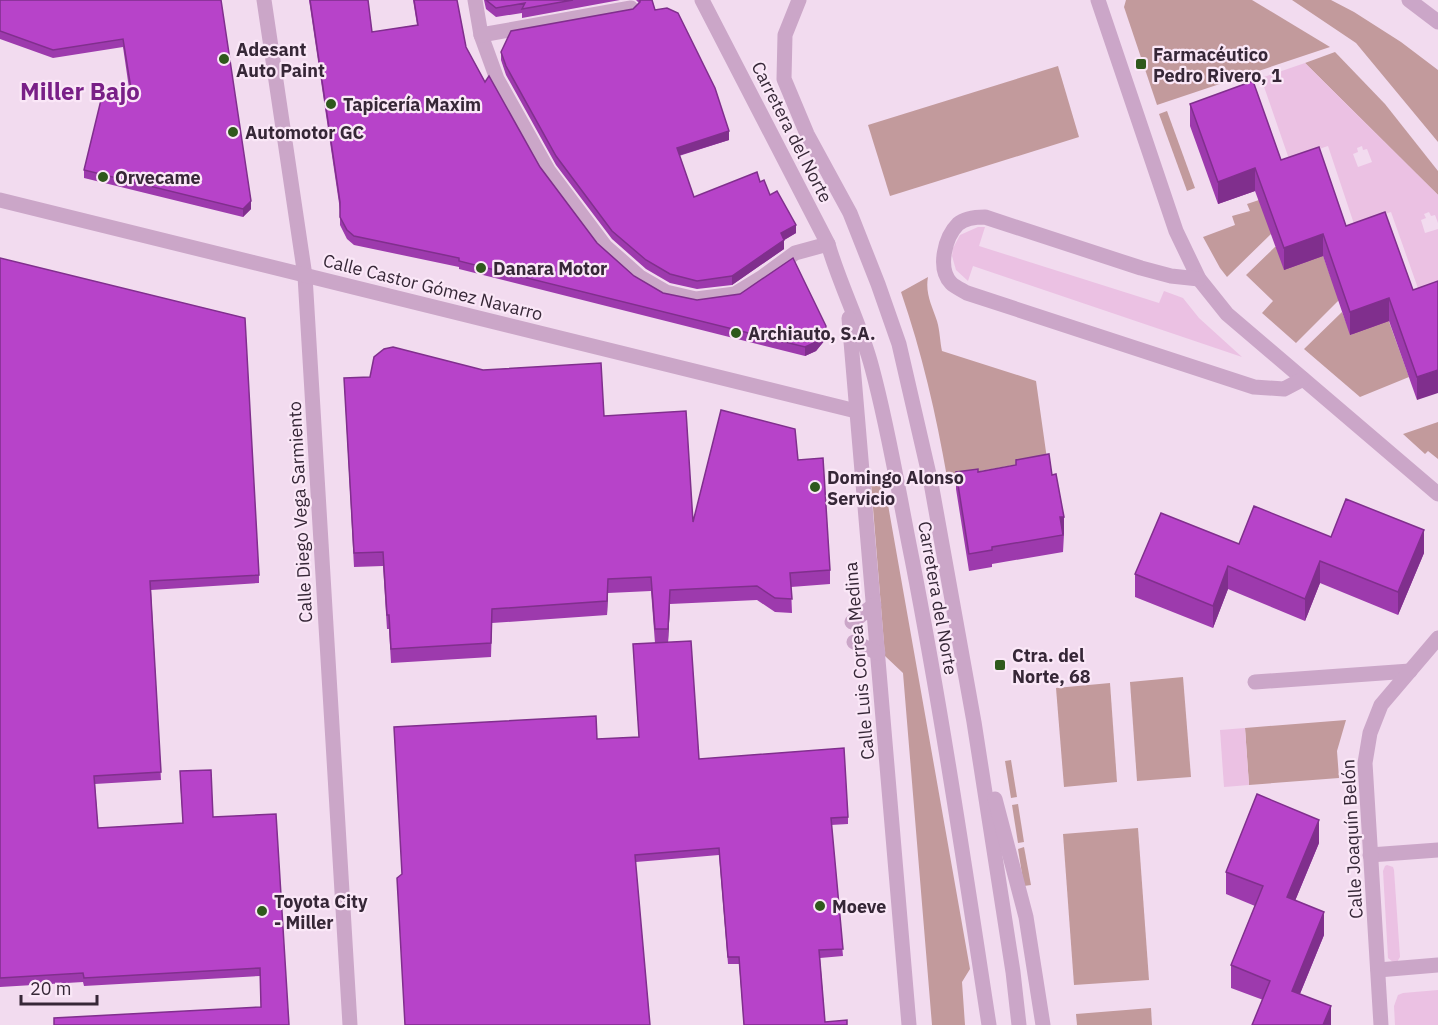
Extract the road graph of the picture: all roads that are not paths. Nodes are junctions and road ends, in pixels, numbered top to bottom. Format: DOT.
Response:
graph roads {
  1 [pos="264,0"];
  2 [pos="475,0"];
  3 [pos="702,0"];
  4 [pos="799,0"];
  5 [pos="1098,0"];
  6 [pos="1409,0"];
  7 [pos="631,8"];
  8 [pos="1438,22"];
  9 [pos="481,35"];
  10 [pos="0,200"];
  11 [pos="828,244"];
  12 [pos="305,276"];
  13 [pos="1199,279"];
  14 [pos="846,294"];
  15 [pos="1303,379"];
  16 [pos="856,411"];
  17 [pos="1438,494"];
  18 [pos="874,605"];
  19 [pos="852,622"];
  20 [pos="1438,638"];
  21 [pos="854,642"];
  22 [pos="878,653"];
  23 [pos="1410,671"];
  24 [pos="1255,682"];
  25 [pos="974,722"];
  26 [pos="1438,850"];
  27 [pos="1371,855"];
  28 [pos="1438,965"];
  29 [pos="1378,970"];
  30 [pos="350,1025"];
  31 [pos="909,1025"];
  32 [pos="989,1025"];
  33 [pos="1019,1025"];
  34 [pos="1043,1025"];
  35 [pos="1381,1025"];
  1 -- 12 [label="street, Calle Diego Vega Sarmiento"];
  2 -- 9 [label="street"];
  3 -- 11 [label="street, Carretera del Norte"];
  4 -- 25 [label="street, Carretera del Norte"];
  5 -- 13 [label="street"];
  6 -- 8 [label="street"];
  7 -- 9 [label="street"];
  9 -- 11 [label="street"];
  10 -- 12 [label="street, Calle Castor Gómez Navarro"];
  11 -- 14 [label="street, Carretera del Norte"];
  12 -- 16 [label="street, Calle Castor Gómez Navarro"];
  12 -- 30 [label="street, Calle Diego Vega Sarmiento"];
  13 -- 15 [label="street"];
  13 -- 15 [label="street"];
  14 -- 16 [label="street, Calle Luis Correa Medina"];
  14 -- 32 [label="street, Carretera del Norte"];
  15 -- 17 [label="street"];
  16 -- 18 [label="street, Calle Luis Correa Medina"];
  18 -- 19 [label="street"];
  18 -- 22 [label="street, Calle Luis Correa Medina"];
  20 -- 23 [label="street, Calle Joaquín Belón"];
  21 -- 22 [label="street"];
  22 -- 31 [label="street, Calle Luis Correa Medina"];
  23 -- 24 [label="street"];
  23 -- 27 [label="street, Calle Joaquín Belón"];
  25 -- 33 [label="street, Carretera del Norte"];
  25 -- 34 [label="street, Carretera del Norte"];
  26 -- 27 [label="street"];
  27 -- 29 [label="street, Calle Joaquín Belón"];
  28 -- 29 [label="street"];
  29 -- 35 [label="street, Calle Joaquín Belón"];
}
